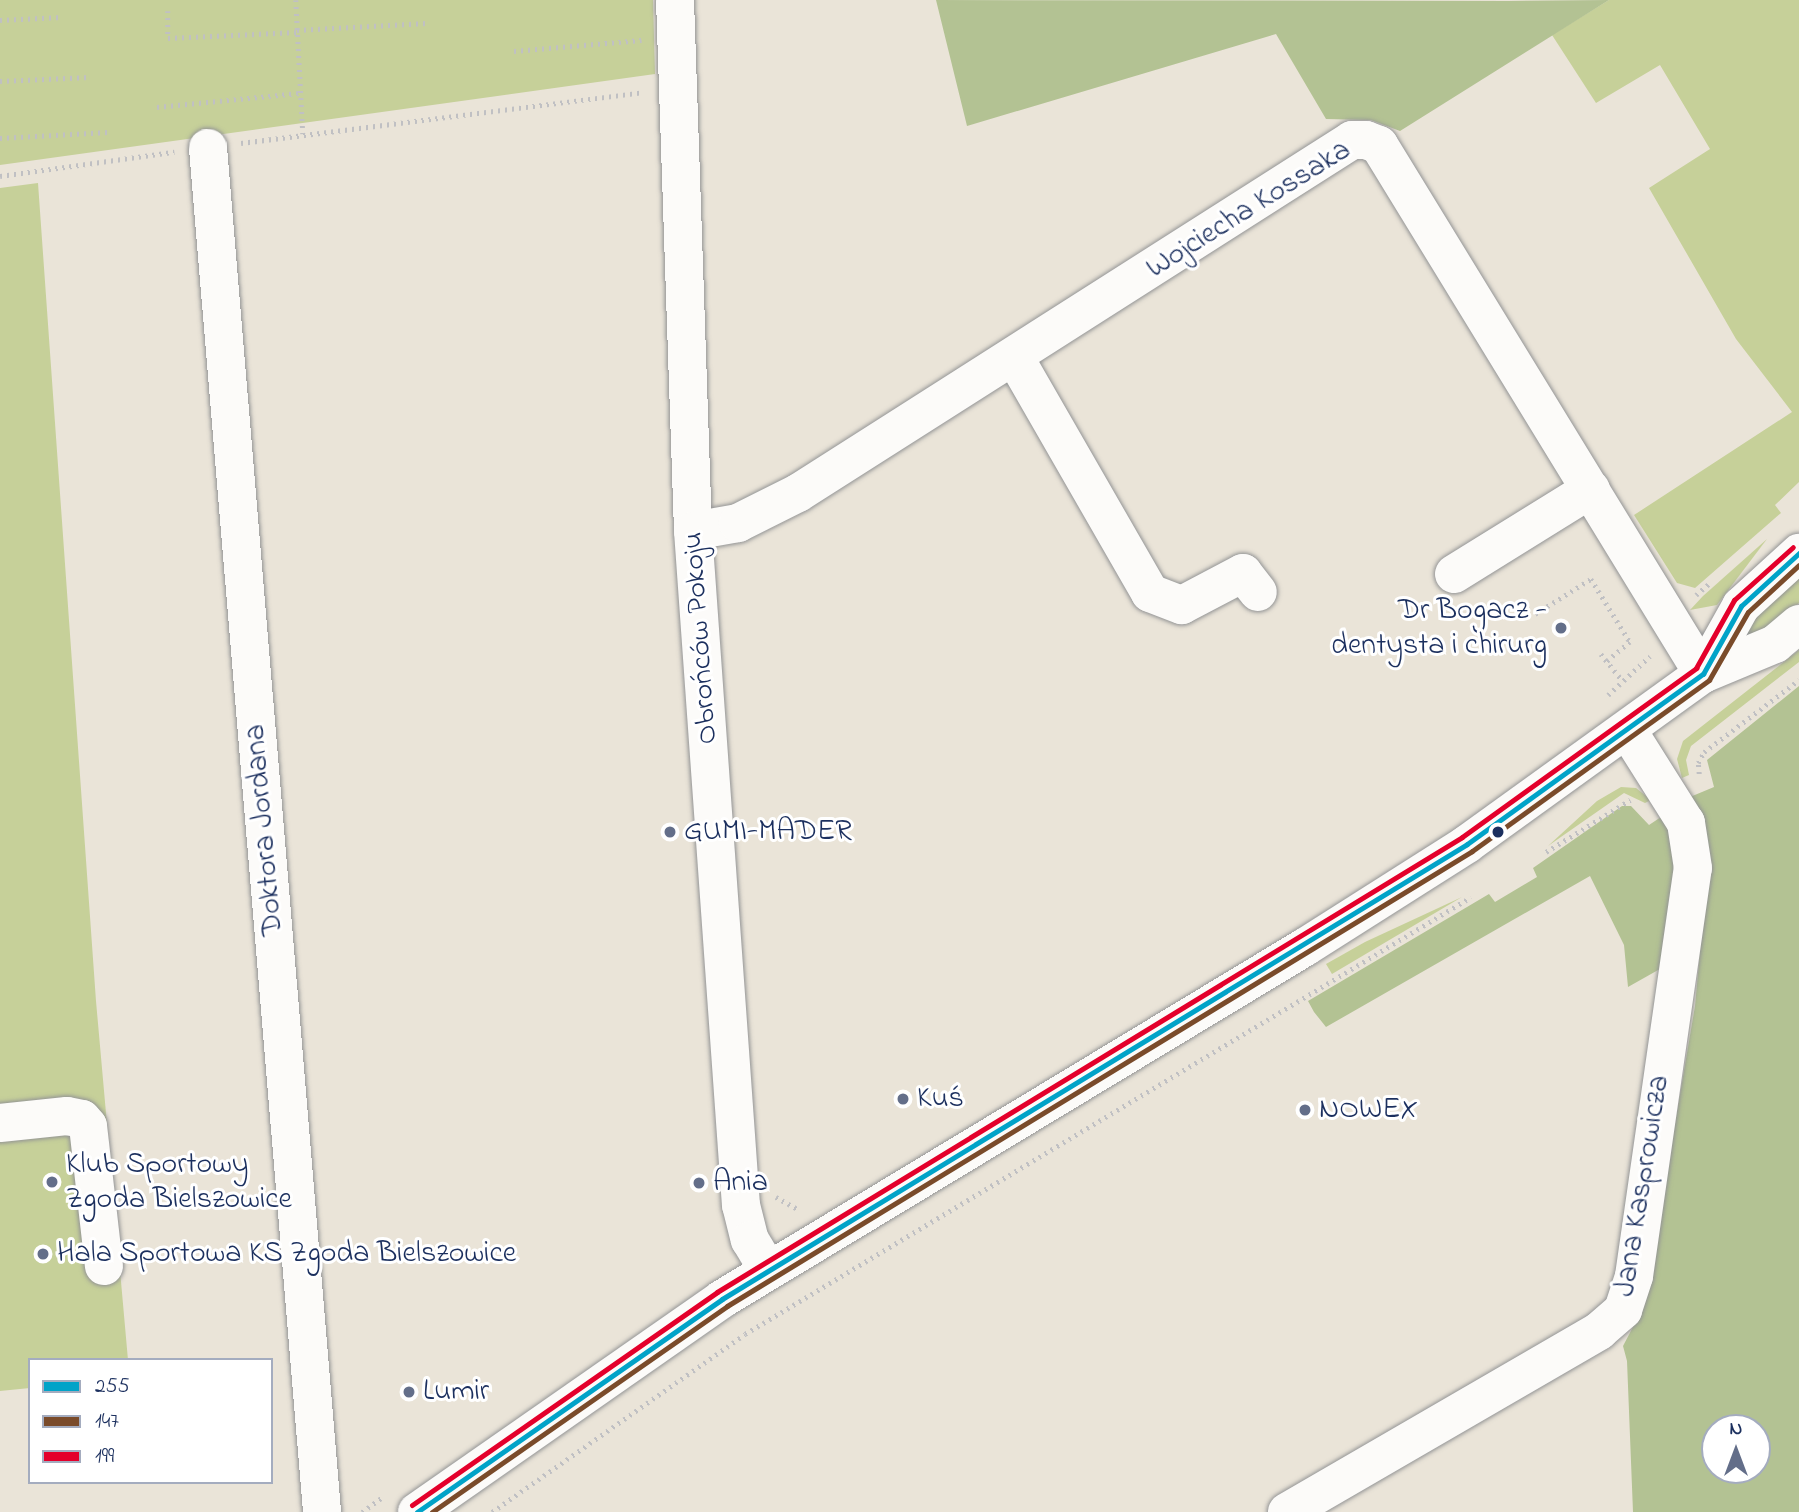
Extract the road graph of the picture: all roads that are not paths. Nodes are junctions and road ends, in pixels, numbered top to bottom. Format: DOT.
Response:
graph roads {
  1 [pos="675,0"];
  2 [pos="208,148"];
  3 [pos="1015,358"];
  4 [pos="1591,489"];
  5 [pos="693,531"];
  6 [pos="1799,552"];
  7 [pos="1454,574"];
  8 [pos="1258,592"];
  9 [pos="1799,624"];
  10 [pos="1703,674"];
  11 [pos="1628,731"];
  12 [pos="0,1123"];
  13 [pos="104,1266"];
  14 [pos="768,1270"];
  15 [pos="321,1512"];
  16 [pos="417,1512"];
  17 [pos="1287,1512"];
  1 -- 5 [label="street, Obrońców Pokoju"];
  2 -- 15 [label="street, Doktora Jordana"];
  3 -- 4 [label="street, Wojciecha Kossaka"];
  3 -- 5 [label="street, Wojciecha Kossaka"];
  3 -- 8 [label="street"];
  4 -- 7 [label="street"];
  4 -- 10 [label="street, Wojciecha Kossaka"];
  5 -- 14 [label="street, Obrońców Pokoju"];
  6 -- 10 [label="street"];
  9 -- 10 [label="street"];
  10 -- 11 [label="street"];
  11 -- 14 [label="street"];
  11 -- 17 [label="street, Jana Kasprowicza"];
  12 -- 13 [label="street"];
  14 -- 16 [label="street"];
}
